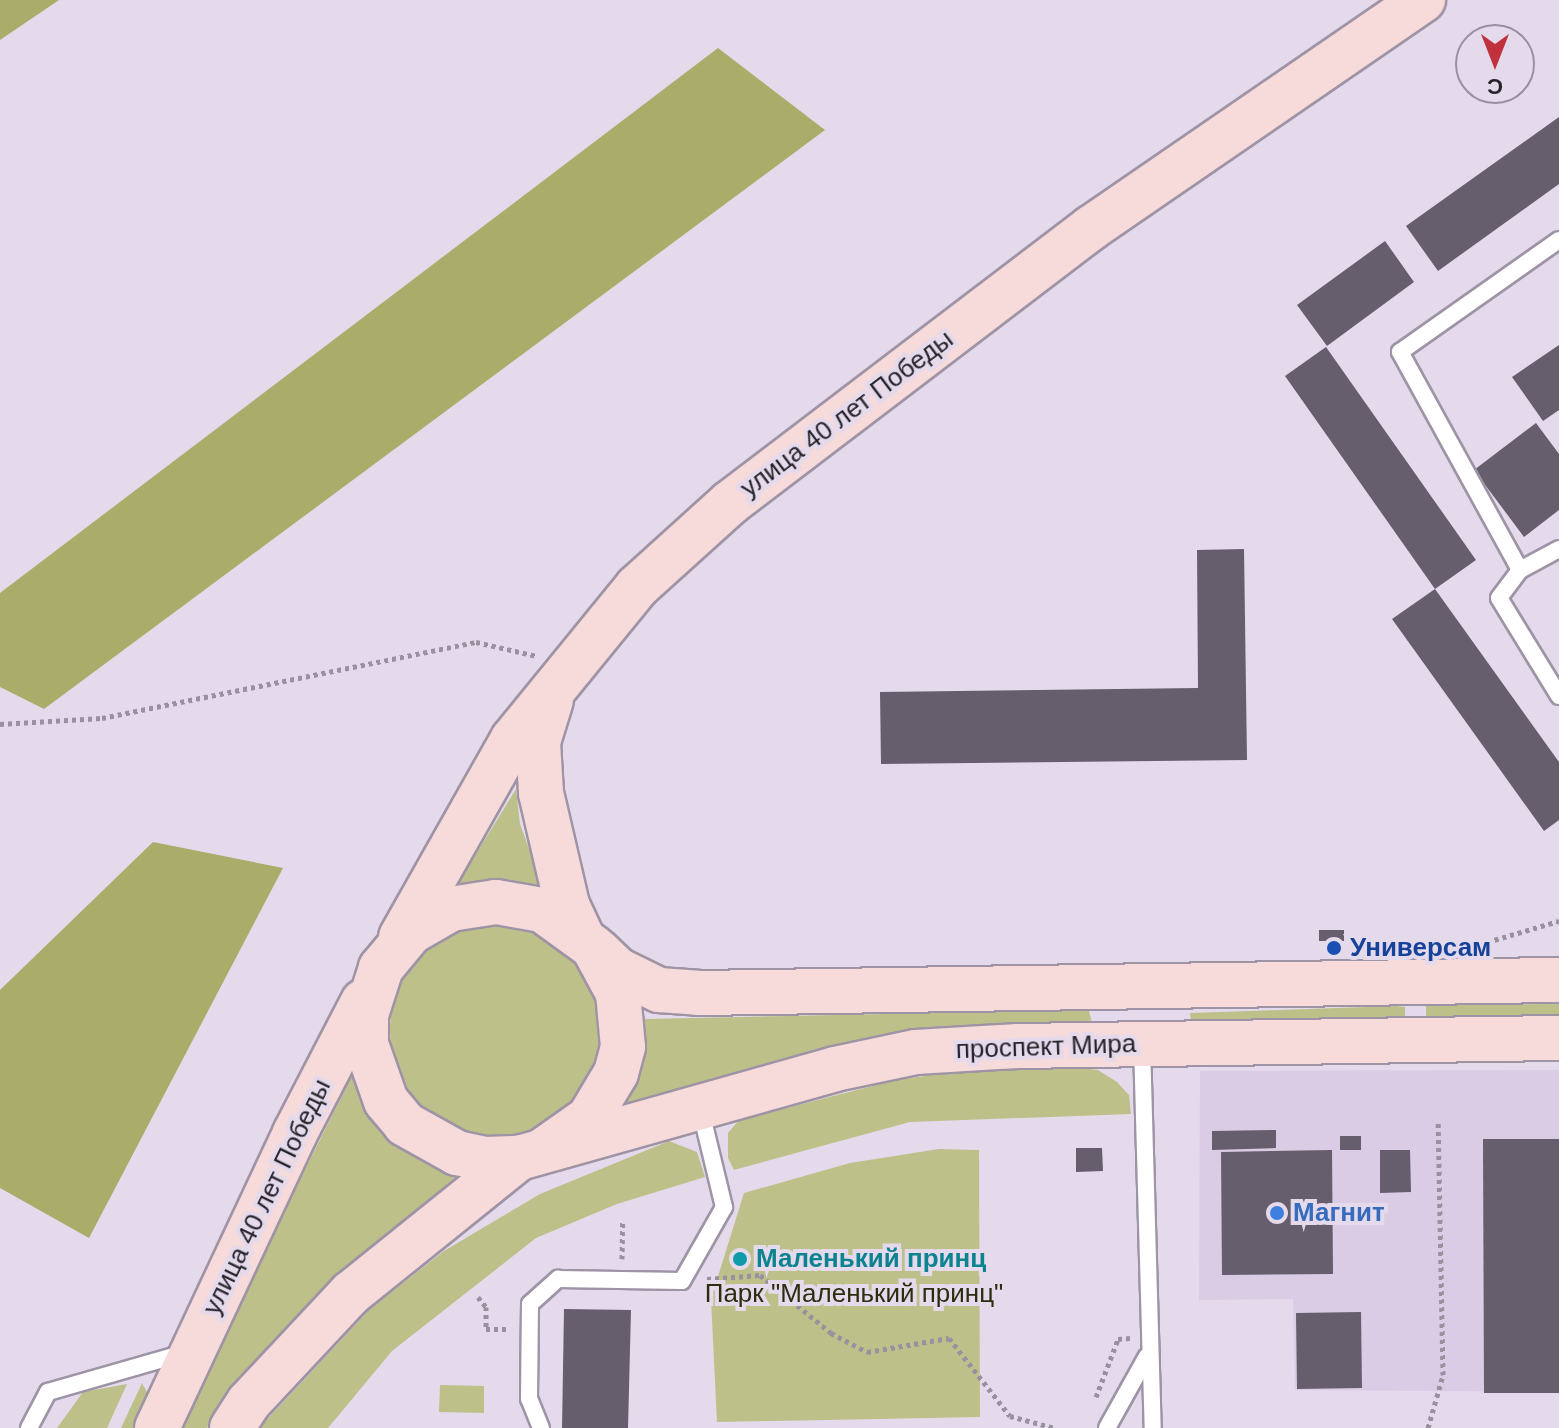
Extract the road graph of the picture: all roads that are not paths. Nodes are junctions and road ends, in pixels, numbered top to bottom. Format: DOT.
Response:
graph roads {
  1 [pos="1423,0"];
  2 [pos="1559,240"];
  3 [pos="1559,549"];
  4 [pos="1520,570"];
  5 [pos="569,665"];
  6 [pos="1559,696"];
  7 [pos="587,941"];
  8 [pos="388,959"];
  9 [pos="1559,980"];
  10 [pos="1141,987"];
  11 [pos="1559,1038"];
  12 [pos="1142,1043"];
  13 [pos="699,1107"];
  14 [pos="532,1153"];
  15 [pos="193,1351"];
  16 [pos="1148,1354"];
  17 [pos="29,1428"];
  18 [pos="157,1428"];
  19 [pos="232,1428"];
  20 [pos="541,1428"];
  21 [pos="1107,1428"];
  22 [pos="1153,1428"];
  1 -- 5 [label="street, улица 40 лет Победы"];
  2 -- 4 [label="lane"];
  3 -- 4 [label="lane"];
  4 -- 6 [label="lane"];
  5 -- 7 [label="street"];
  5 -- 8 [label="street, улица 40 лет Победы"];
  7 -- 8 [label="street"];
  7 -- 10 [label="street"];
  7 -- 14 [label="street"];
  8 -- 14 [label="street"];
  8 -- 15 [label="street, улица 40 лет Победы"];
  9 -- 10 [label="street"];
  10 -- 12 [label="street"];
  11 -- 12 [label="street, проспект Мира"];
  12 -- 13 [label="street, проспект Мира"];
  12 -- 16 [label="lane"];
  13 -- 14 [label="street, проспект Мира"];
  13 -- 20 [label="lane"];
  14 -- 19 [label="street"];
  15 -- 17 [label="lane"];
  15 -- 18 [label="street, улица 40 лет Победы"];
  16 -- 21 [label="lane"];
  16 -- 22 [label="lane"];
}
